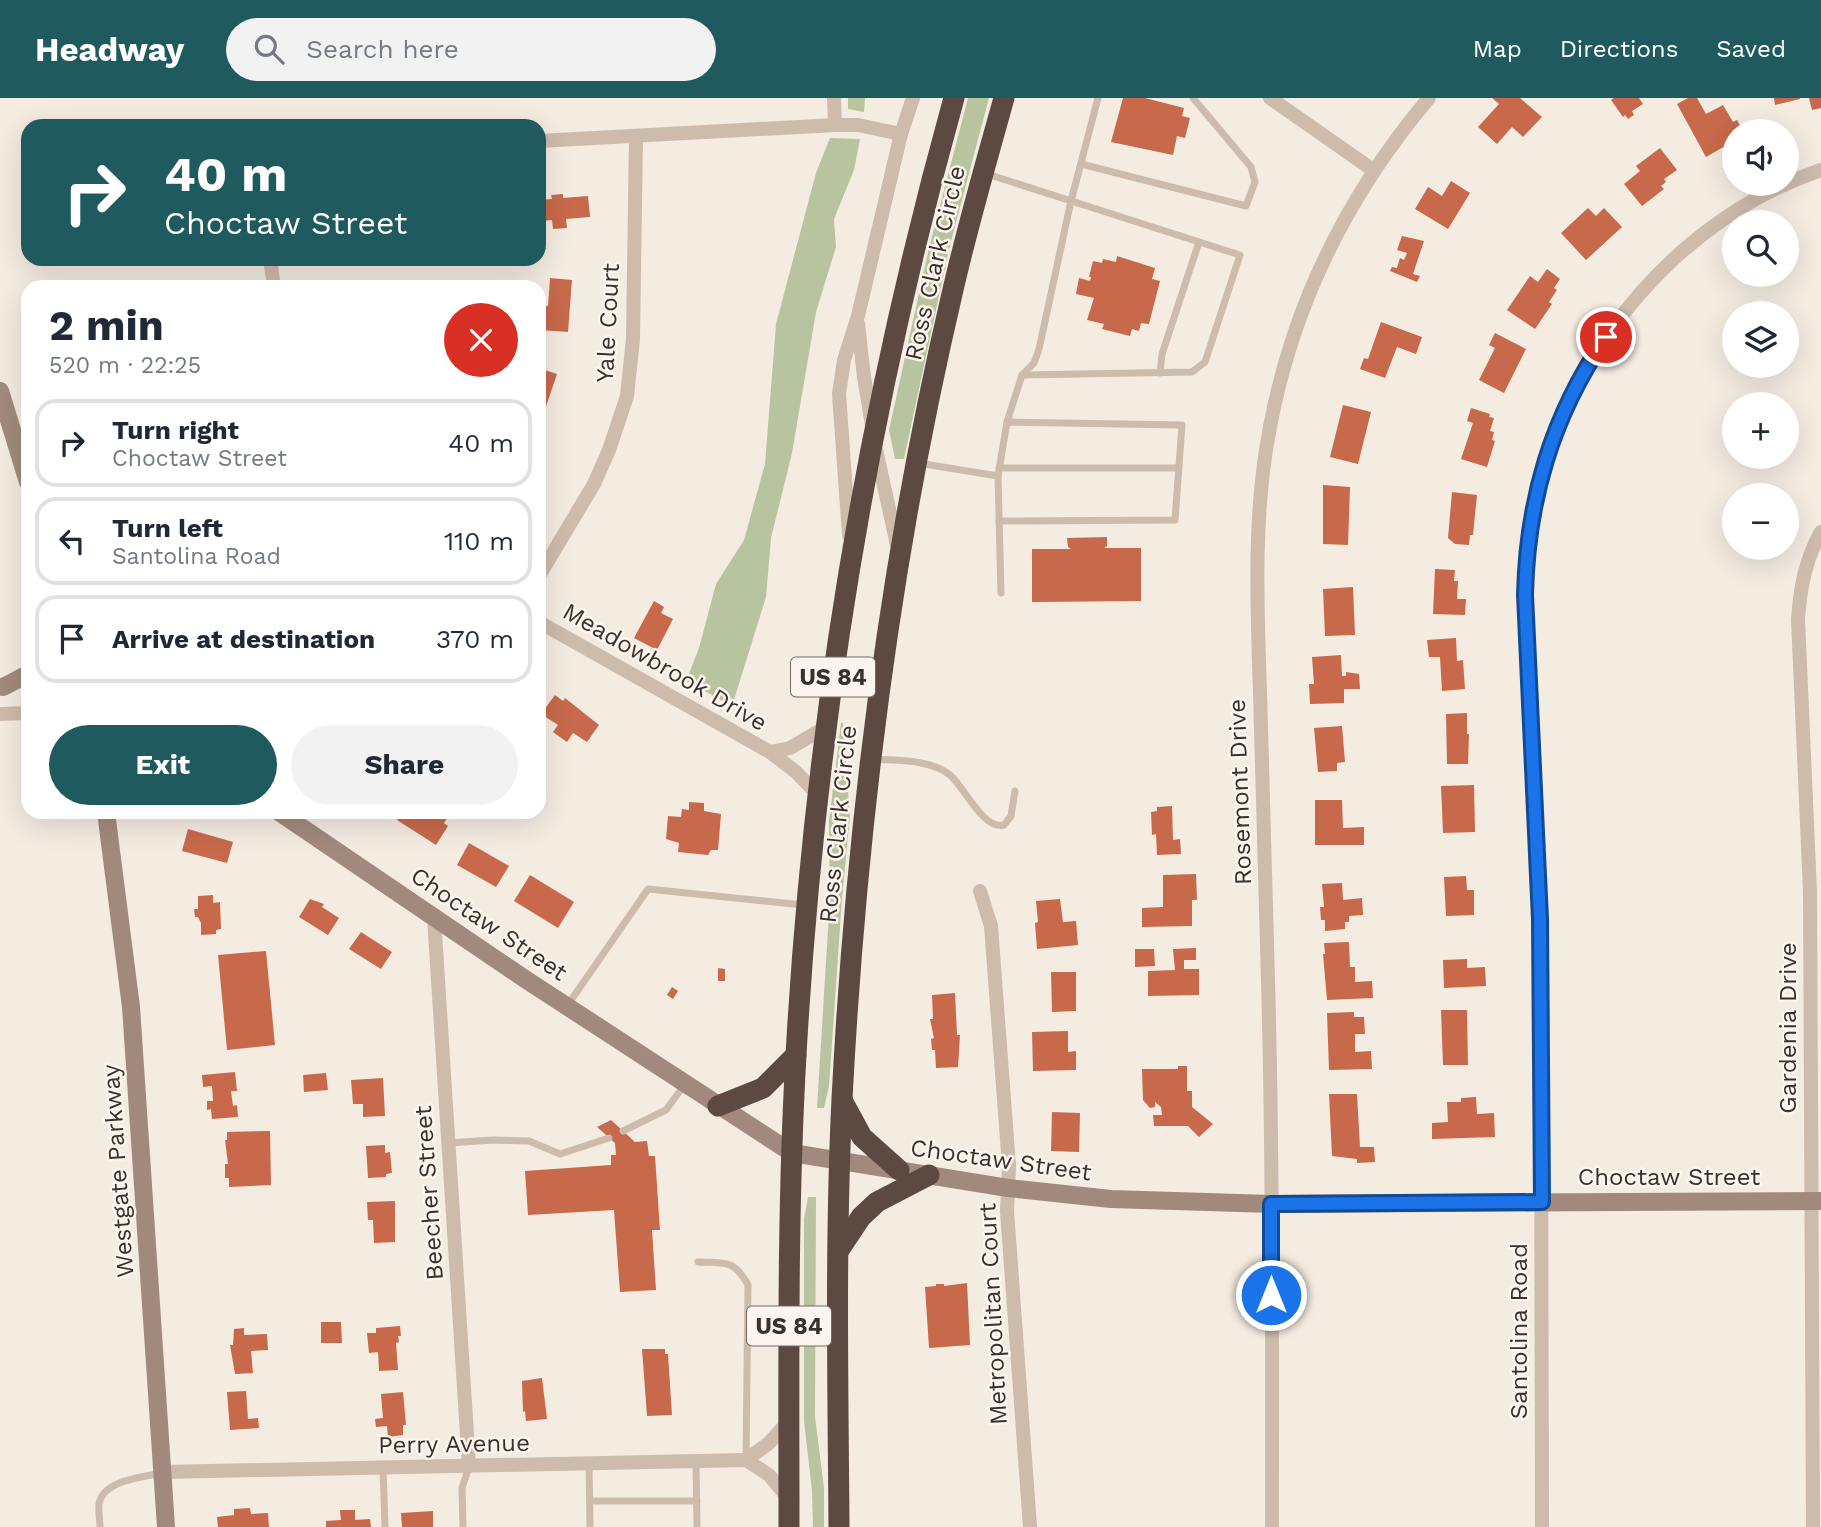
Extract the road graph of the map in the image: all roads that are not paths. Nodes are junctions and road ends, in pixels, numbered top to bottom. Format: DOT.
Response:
graph roads {
  1 [pos="834,98"];
  2 [pos="913,98"];
  3 [pos="954,98"];
  4 [pos="1004,98"];
  5 [pos="1098,98"];
  6 [pos="1193,98"];
  7 [pos="1270,98"];
  8 [pos="1429,98"];
  9 [pos="835,125"];
  10 [pos="901,134"];
  11 [pos="636,136"];
  12 [pos="546,141"];
  13 [pos="1081,164"];
  14 [pos="1373,170"];
  15 [pos="1821,170"];
  16 [pos="983,173"];
  17 [pos="1071,201"];
  18 [pos="1199,242"];
  19 [pos="858,316"];
  20 [pos="1160,373"];
  21 [pos="1022,375"];
  22 [pos="0,391"];
  23 [pos="1006,422"];
  24 [pos="874,438"];
  25 [pos="21,459"];
  26 [pos="917,462"];
  27 [pos="1178,468"];
  28 [pos="999,472"];
  29 [pos="999,521"];
  30 [pos="1821,532"];
  31 [pos="900,560"];
  32 [pos="851,561"];
  33 [pos="546,564"];
  34 [pos="1001,593"];
  35 [pos="546,626"];
  36 [pos="21,678"];
  37 [pos="21,686"];
  38 [pos="2,687"];
  39 [pos="21,713"];
  40 [pos="0,714"];
  41 [pos="826,727"];
  42 [pos="769,752"];
  43 [pos="870,758"];
  44 [pos="1015,791"];
  45 [pos="818,795"];
  46 [pos="107,819"];
  47 [pos="289,819"];
  48 [pos="980,891"];
  49 [pos="808,905"];
  50 [pos="434,917"];
  51 [pos="566,1006"];
  52 [pos="796,1055"];
  53 [pos="685,1084"];
  54 [pos="842,1100"];
  55 [pos="718,1106"];
  56 [pos="623,1131"];
  57 [pos="609,1138"];
  58 [pos="449,1143"];
  59 [pos="792,1153"];
  60 [pos="840,1160"];
  61 [pos="899,1170"];
  62 [pos="929,1175"];
  63 [pos="1008,1188"];
  64 [pos="1816,1201"];
  65 [pos="1542,1202"];
  66 [pos="1271,1204"];
  67 [pos="839,1250"];
  68 [pos="698,1262"];
  69 [pos="789,1421"];
  70 [pos="746,1460"];
  71 [pos="696,1462"];
  72 [pos="589,1464"];
  73 [pos="469,1466"];
  74 [pos="383,1468"];
  75 [pos="163,1472"];
  76 [pos="789,1499"];
  77 [pos="590,1501"];
  78 [pos="697,1501"];
  79 [pos="100,1527"];
  80 [pos="166,1527"];
  81 [pos="385,1527"];
  82 [pos="463,1527"];
  83 [pos="590,1527"];
  84 [pos="697,1527"];
  85 [pos="789,1527"];
  86 [pos="839,1527"];
  87 [pos="1030,1527"];
  88 [pos="1272,1527"];
  89 [pos="1542,1527"];
  90 [pos="1813,1527"];
  1 -- 9 [label="street"];
  2 -- 10 [label="street"];
  3 -- 24 [label="highway, Ross Clark Circle / US 84"];
  4 -- 16 [label="highway, Ross Clark Circle / US 84"];
  5 -- 13 [label="lane"];
  6 -- 13 [label="lane"];
  7 -- 14 [label="street"];
  8 -- 14 [label="street, Rosemont Drive"];
  9 -- 10 [label="street"];
  9 -- 11 [label="street"];
  10 -- 19 [label="street"];
  11 -- 12 [label="street"];
  11 -- 33 [label="street, Yale Court"];
  13 -- 17 [label="lane"];
  14 -- 66 [label="street, Rosemont Drive"];
  15 -- 65 [label="street, Santolina Road"];
  16 -- 17 [label="lane"];
  16 -- 26 [label="highway, Ross Clark Circle / US 84"];
  17 -- 18 [label="lane"];
  17 -- 21 [label="lane"];
  18 -- 20 [label="lane"];
  18 -- 20 [label="lane"];
  19 -- 24 [label="street"];
  19 -- 32 [label="street"];
  20 -- 21 [label="lane"];
  21 -- 23 [label="lane"];
  22 -- 25 [label="street"];
  23 -- 27 [label="lane"];
  23 -- 28 [label="lane"];
  24 -- 31 [label="street"];
  24 -- 32 [label="highway, Ross Clark Circle / US 84"];
  26 -- 28 [label="lane"];
  26 -- 31 [label="highway, Ross Clark Circle / US 84"];
  27 -- 28 [label="lane"];
  27 -- 29 [label="lane"];
  28 -- 29 [label="lane"];
  29 -- 34 [label="lane"];
  30 -- 64 [label="street, Gardenia Drive"];
  31 -- 43 [label="highway, Ross Clark Circle / US 84"];
  32 -- 41 [label="highway, Ross Clark Circle / US 84"];
  35 -- 42 [label="street, Meadowbrook Drive"];
  36 -- 38 [label="street"];
  37 -- 38 [label="street"];
  39 -- 40 [label="street"];
  41 -- 42 [label="street, Meadowbrook Drive"];
  41 -- 45 [label="highway, Ross Clark Circle / US 84"];
  42 -- 45 [label="street, Meadowbrook Drive"];
  43 -- 44 [label="lane"];
  43 -- 54 [label="highway, Ross Clark Circle / US 84"];
  45 -- 49 [label="highway, Ross Clark Circle / US 84"];
  46 -- 75 [label="street, Westgate Parkway"];
  47 -- 50 [label="street, Choctaw Street"];
  48 -- 63 [label="street, Metropolitan Court"];
  49 -- 51 [label="lane"];
  49 -- 52 [label="highway, Ross Clark Circle / US 84"];
  50 -- 51 [label="street, Choctaw Street"];
  50 -- 58 [label="street, Beecher Street"];
  51 -- 53 [label="street, Choctaw Street"];
  52 -- 55 [label="highway"];
  52 -- 59 [label="highway, Ross Clark Circle / US 84"];
  53 -- 55 [label="street, Choctaw Street"];
  53 -- 56 [label="lane"];
  54 -- 60 [label="highway, Ross Clark Circle / US 84"];
  54 -- 61 [label="highway"];
  55 -- 59 [label="street, Choctaw Street"];
  57 -- 58 [label="lane"];
  58 -- 73 [label="street, Beecher Street"];
  59 -- 60 [label="street, Choctaw Street"];
  59 -- 69 [label="highway, Ross Clark Circle / US 84"];
  60 -- 61 [label="street, Choctaw Street"];
  60 -- 67 [label="highway, Ross Clark Circle / US 84"];
  61 -- 62 [label="street, Choctaw Street"];
  62 -- 63 [label="street, Choctaw Street"];
  62 -- 67 [label="highway"];
  63 -- 66 [label="street, Choctaw Street"];
  63 -- 87 [label="street, Metropolitan Court"];
  64 -- 65 [label="street, Choctaw Street"];
  64 -- 90 [label="street, Gardenia Drive"];
  65 -- 66 [label="street, Choctaw Street"];
  65 -- 89 [label="street, Santolina Road"];
  66 -- 88 [label="street, Rosemont Drive"];
  67 -- 86 [label="highway, Ross Clark Circle / US 84"];
  68 -- 70 [label="lane"];
  69 -- 70 [label="street"];
  69 -- 76 [label="highway, Ross Clark Circle / US 84"];
  70 -- 71 [label="street, Perry Avenue"];
  70 -- 76 [label="street"];
  71 -- 72 [label="street, Perry Avenue"];
  71 -- 78 [label="lane"];
  72 -- 73 [label="street, Perry Avenue"];
  72 -- 77 [label="lane"];
  73 -- 74 [label="street, Perry Avenue"];
  73 -- 82 [label="lane"];
  74 -- 75 [label="street, Perry Avenue"];
  74 -- 81 [label="lane"];
  75 -- 79 [label="lane"];
  75 -- 80 [label="street, Westgate Parkway"];
  76 -- 85 [label="highway, Ross Clark Circle / US 84"];
  77 -- 78 [label="lane"];
  77 -- 83 [label="lane"];
  78 -- 84 [label="lane"];
}
